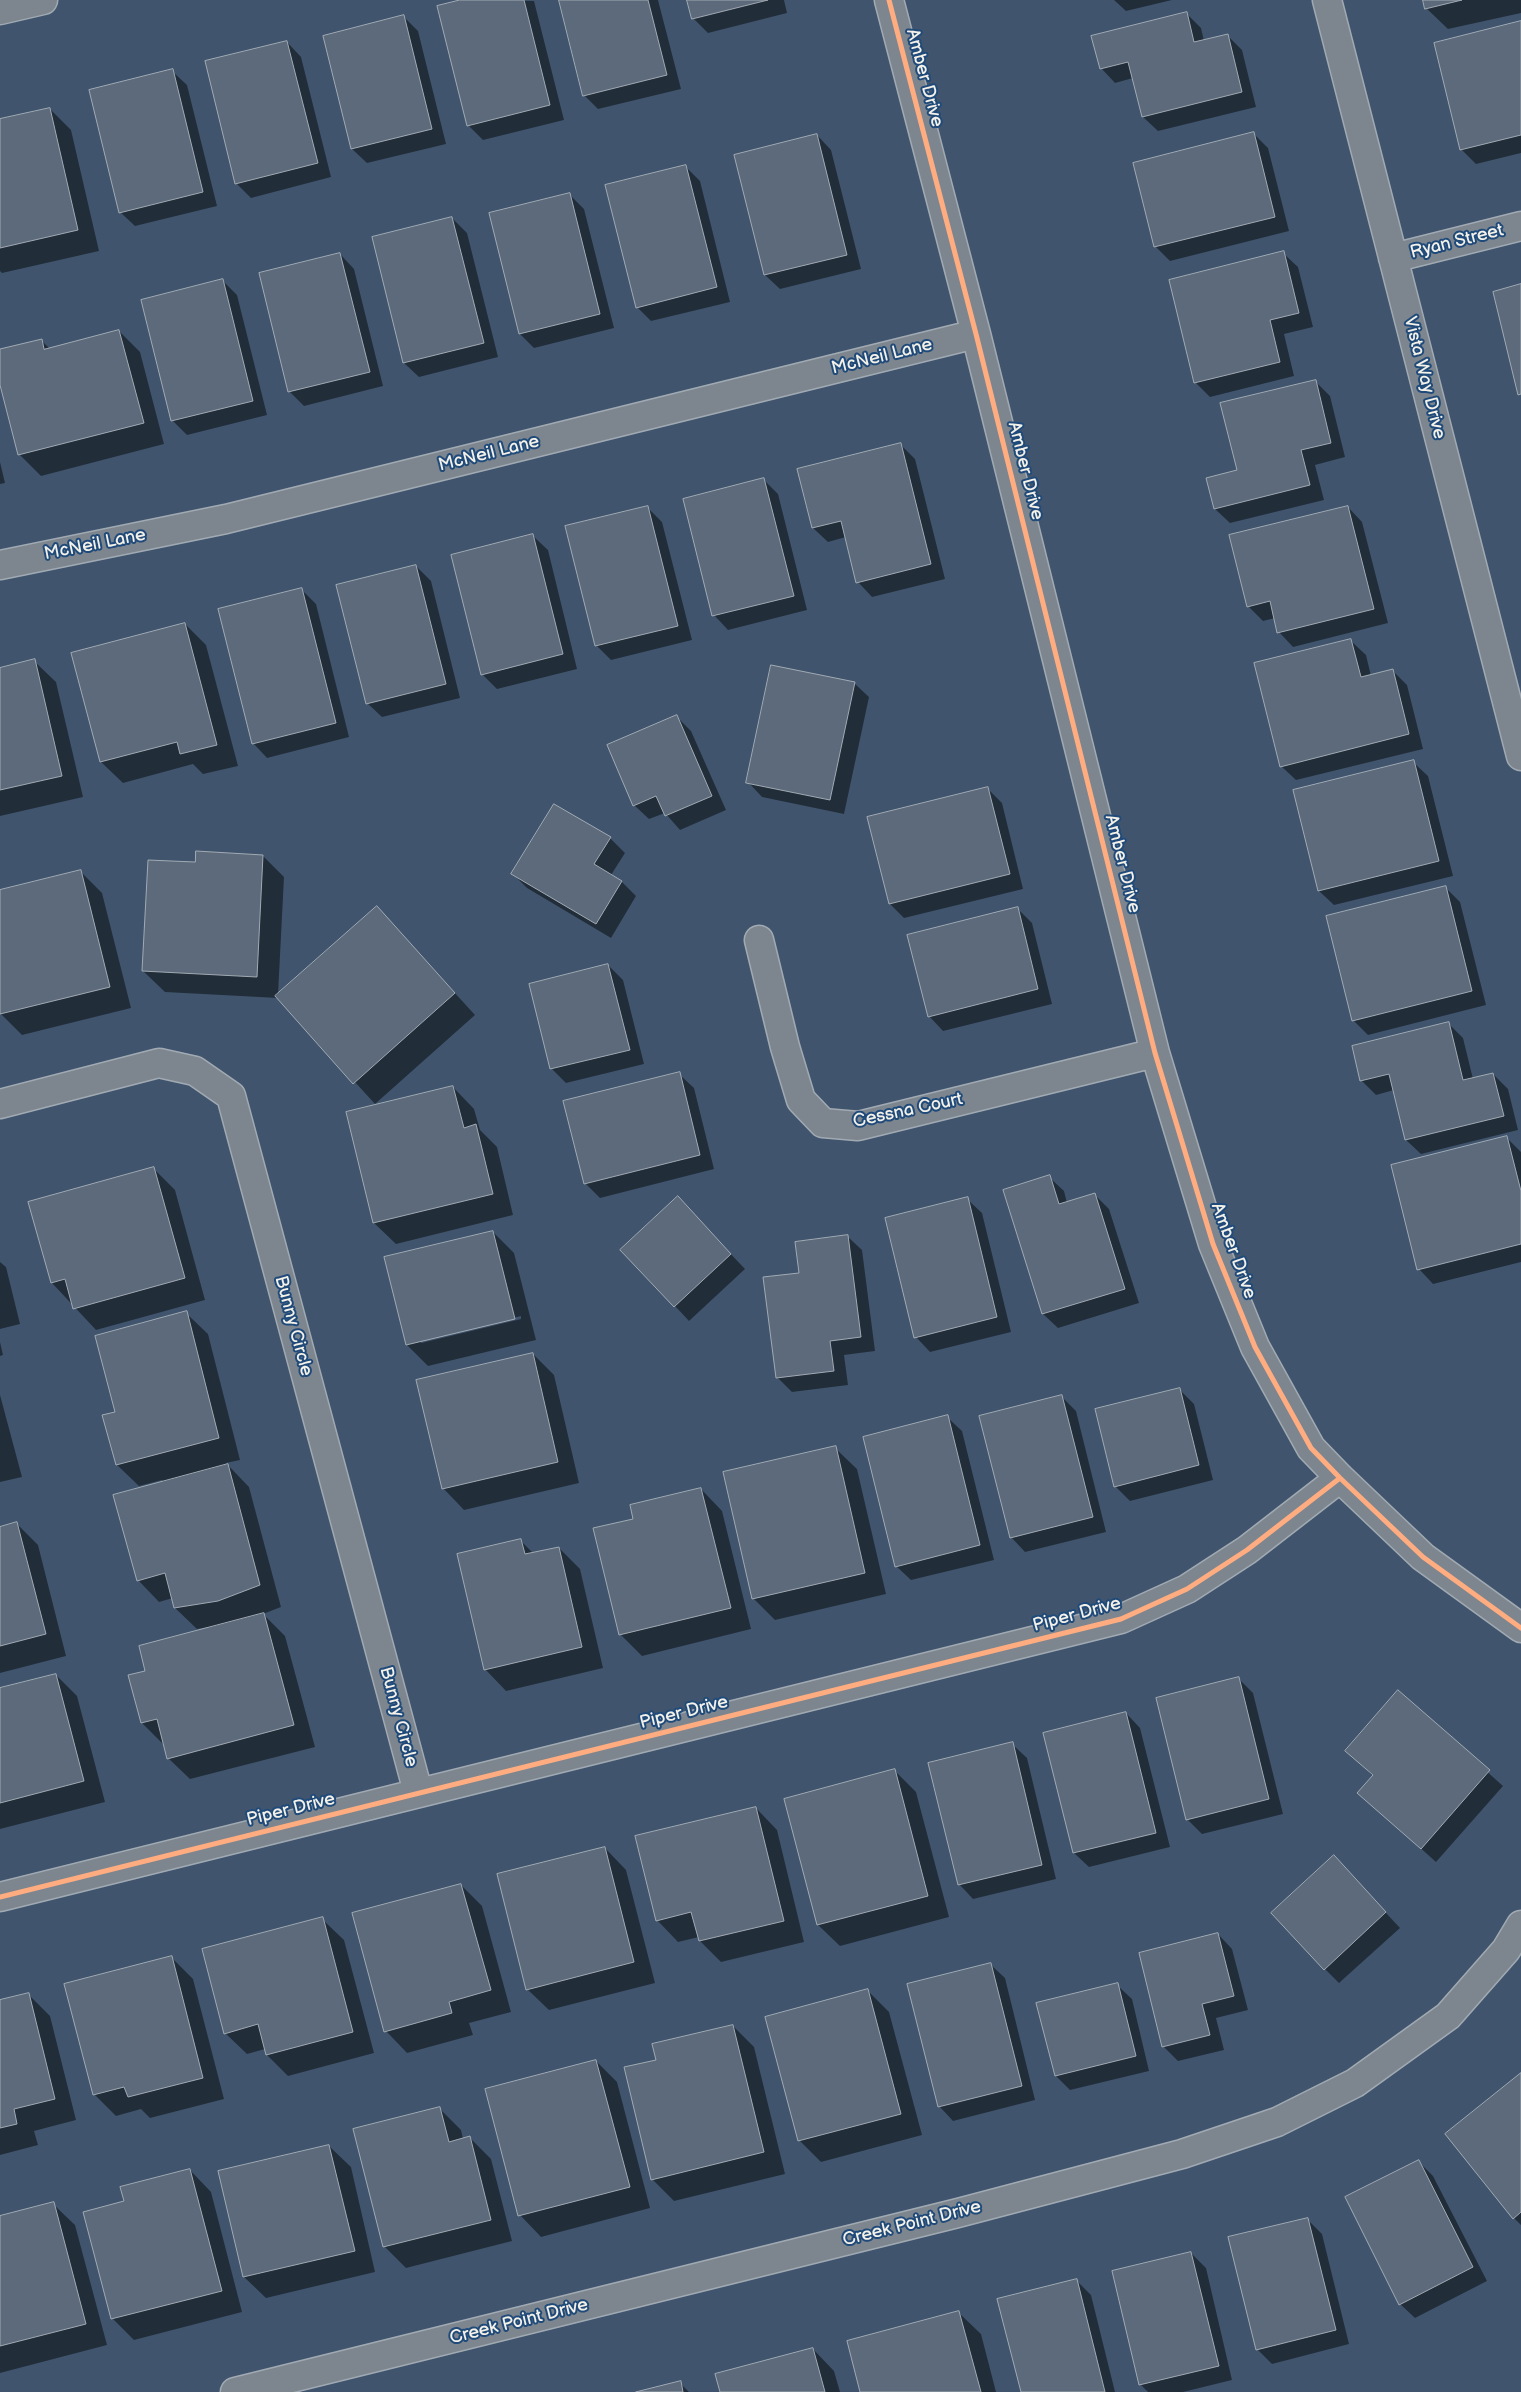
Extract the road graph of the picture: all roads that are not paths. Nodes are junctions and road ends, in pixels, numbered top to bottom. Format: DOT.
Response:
graph roads {
  1 [pos="43,0"];
  2 [pos="889,0"];
  3 [pos="1327,0"];
  4 [pos="0,10"];
  5 [pos="1521,226"];
  6 [pos="1393,258"];
  7 [pos="976,334"];
  8 [pos="0,565"];
  9 [pos="1521,756"];
  10 [pos="759,940"];
  11 [pos="1155,1053"];
  12 [pos="0,1104"];
  13 [pos="1340,1478"];
  14 [pos="1521,1628"];
  15 [pos="418,1792"];
  16 [pos="0,1897"];
  17 [pos="1521,1926"];
  18 [pos="235,2392"];
  1 -- 4 [label="street"];
  2 -- 7 [label="street, Amber Drive"];
  3 -- 6 [label="street, Vista Way Drive"];
  5 -- 6 [label="street, Ryan Street"];
  6 -- 9 [label="street, Vista Way Drive"];
  7 -- 8 [label="street, McNeil Lane"];
  7 -- 11 [label="street, Amber Drive"];
  10 -- 11 [label="street, Cessna Court"];
  11 -- 13 [label="street, Amber Drive"];
  12 -- 15 [label="street, Bunny Circle"];
  13 -- 14 [label="street, Amber Drive"];
  13 -- 15 [label="street, Piper Drive"];
  15 -- 16 [label="street, Piper Drive"];
  17 -- 18 [label="street, Creek Point Drive"];
}
